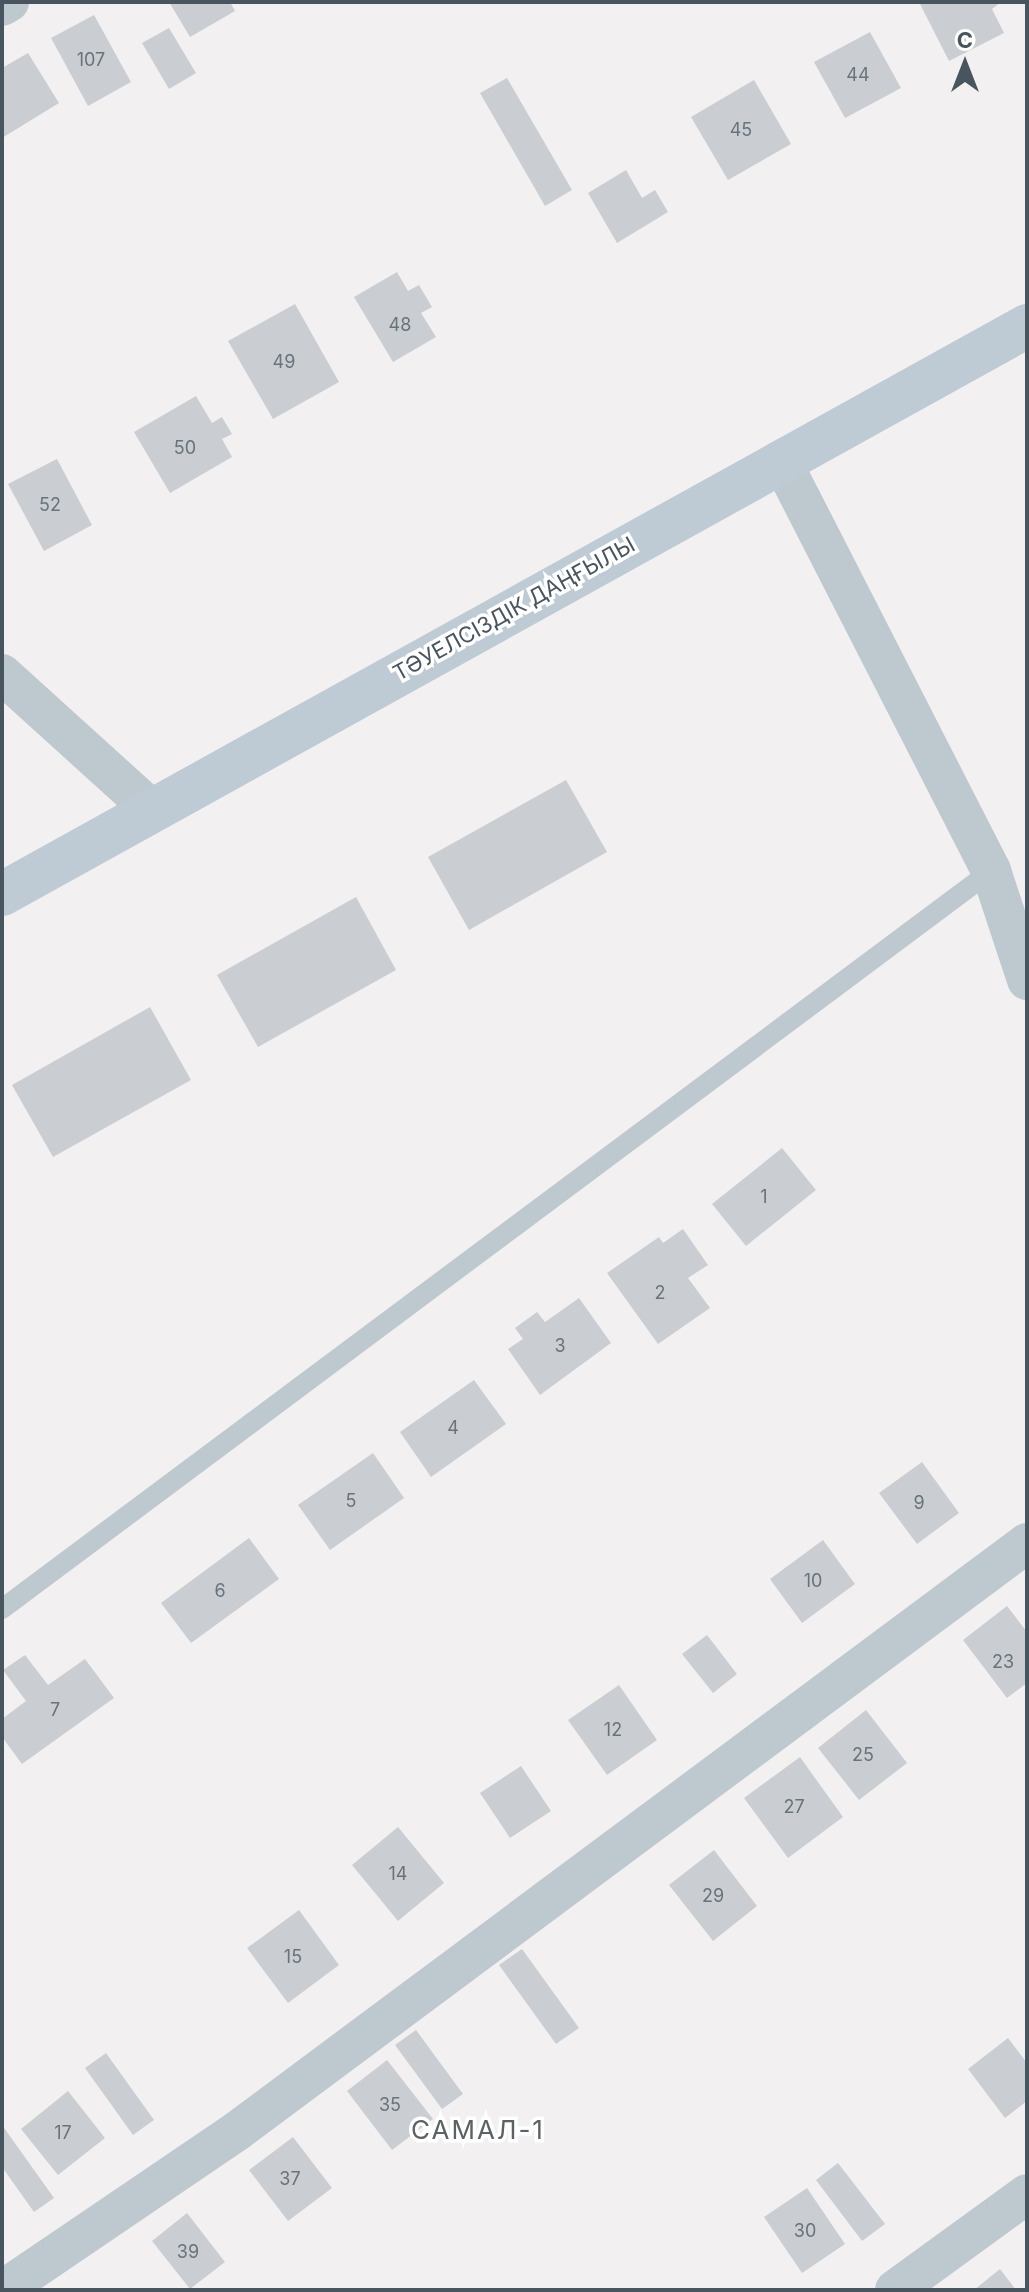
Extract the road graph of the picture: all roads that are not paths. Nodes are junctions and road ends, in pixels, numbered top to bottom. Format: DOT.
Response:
graph roads {
  1 [pos="9,2"];
  2 [pos="2,6"];
  3 [pos="1027,326"];
  4 [pos="781,460"];
  5 [pos="2,674"];
  6 [pos="152,810"];
  7 [pos="991,871"];
  8 [pos="2,894"];
  9 [pos="1027,980"];
  10 [pos="1027,1543"];
  11 [pos="2,1609"];
  12 [pos="1027,2194"];
  13 [pos="3,2290"];
  14 [pos="895,2290"];
  1 -- 2 [label="street"];
  3 -- 4 [label="street, ТӘУЕЛСІЗДІК ДАҢҒЫЛЫ"];
  4 -- 6 [label="street, ТӘУЕЛСІЗДІК ДАҢҒЫЛЫ"];
  4 -- 7 [label="street"];
  5 -- 6 [label="street"];
  6 -- 8 [label="street, ТӘУЕЛСІЗДІК ДАҢҒЫЛЫ"];
  7 -- 9 [label="street"];
  7 -- 11 [label="lane"];
  10 -- 13 [label="street"];
  12 -- 14 [label="street"];
}
